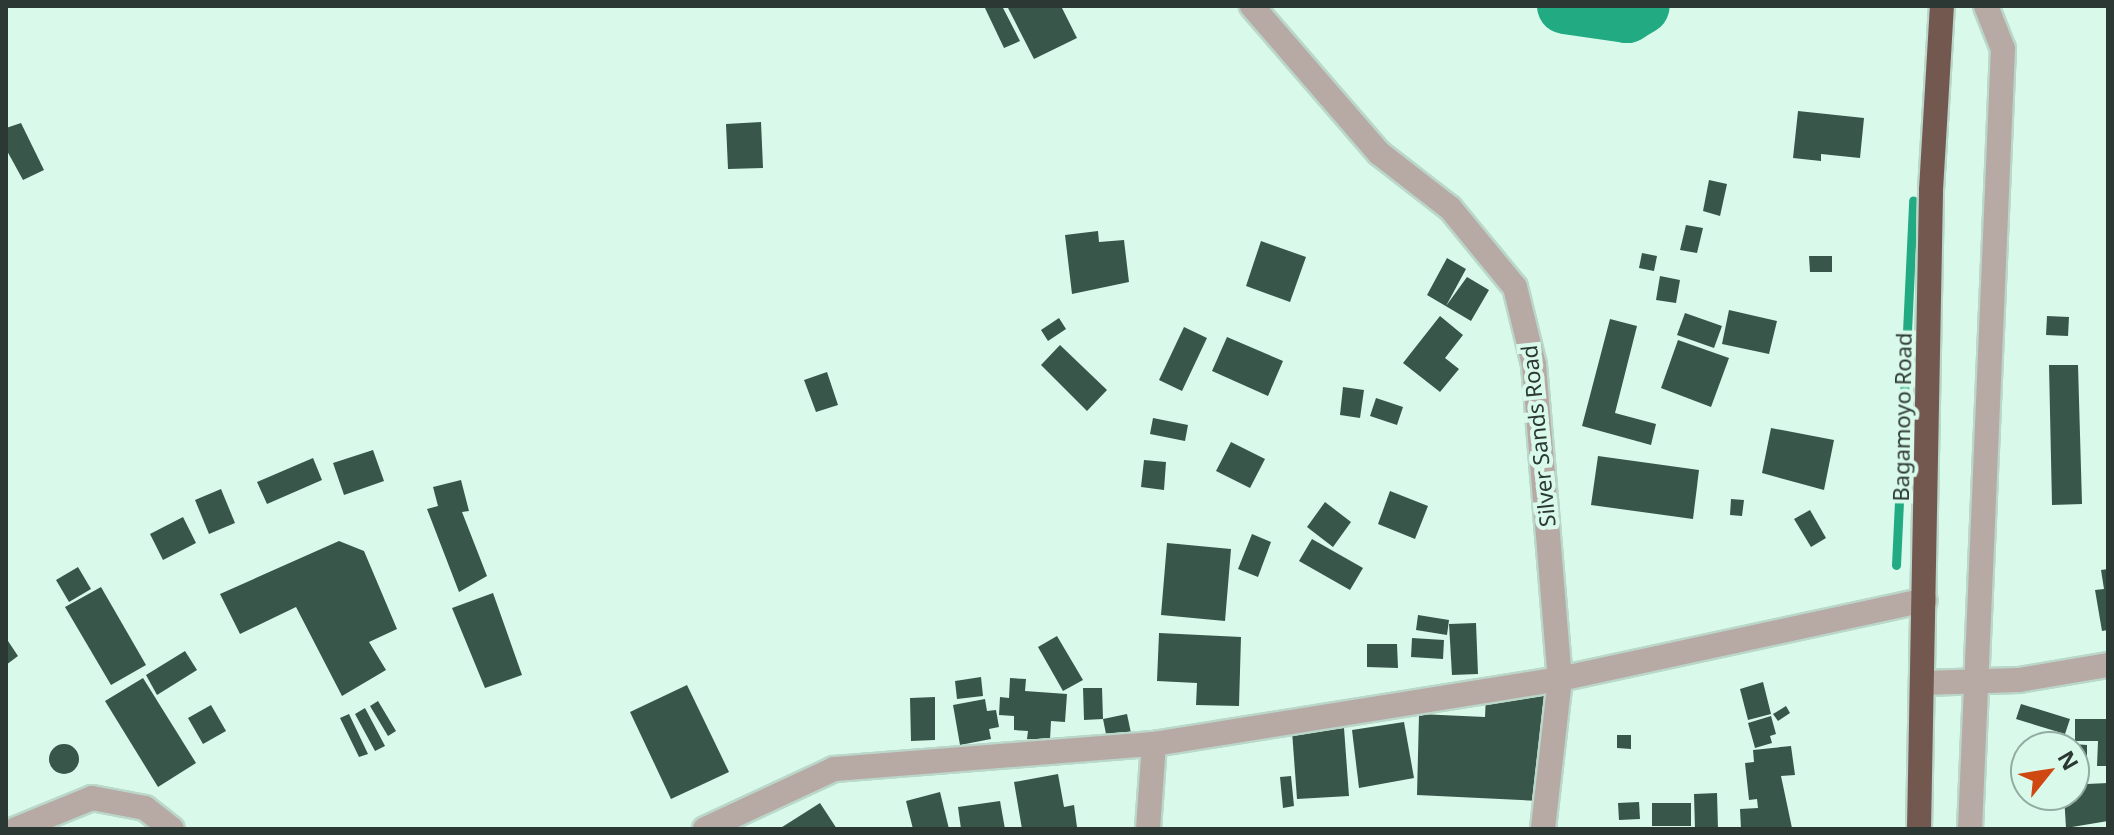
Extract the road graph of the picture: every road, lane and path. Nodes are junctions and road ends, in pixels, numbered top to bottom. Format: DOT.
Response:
graph roads {
  1 [pos="1252,6"];
  2 [pos="1942,6"];
  3 [pos="1986,6"];
  4 [pos="1925,600"];
  5 [pos="2108,665"];
  6 [pos="1560,679"];
  7 [pos="1922,683"];
  8 [pos="1977,683"];
  9 [pos="1154,744"];
  10 [pos="16,829"];
  11 [pos="172,829"];
  12 [pos="705,829"];
  13 [pos="1148,829"];
  14 [pos="1543,829"];
  15 [pos="1919,829"];
  16 [pos="1970,829"];
  1 -- 6 [label="street, Silver Sands Road"];
  2 -- 4 [label="highway, Bagamoyo Road"];
  3 -- 8 [label="street"];
  4 -- 6 [label="street"];
  4 -- 7 [label="highway, Bagamoyo Road"];
  5 -- 8 [label="street"];
  6 -- 9 [label="street"];
  6 -- 14 [label="street, Silver Sands Road"];
  7 -- 8 [label="street"];
  7 -- 15 [label="highway, Bagamoyo Road"];
  8 -- 16 [label="street"];
  9 -- 12 [label="street"];
  9 -- 13 [label="street"];
  10 -- 11 [label="street"];
}
